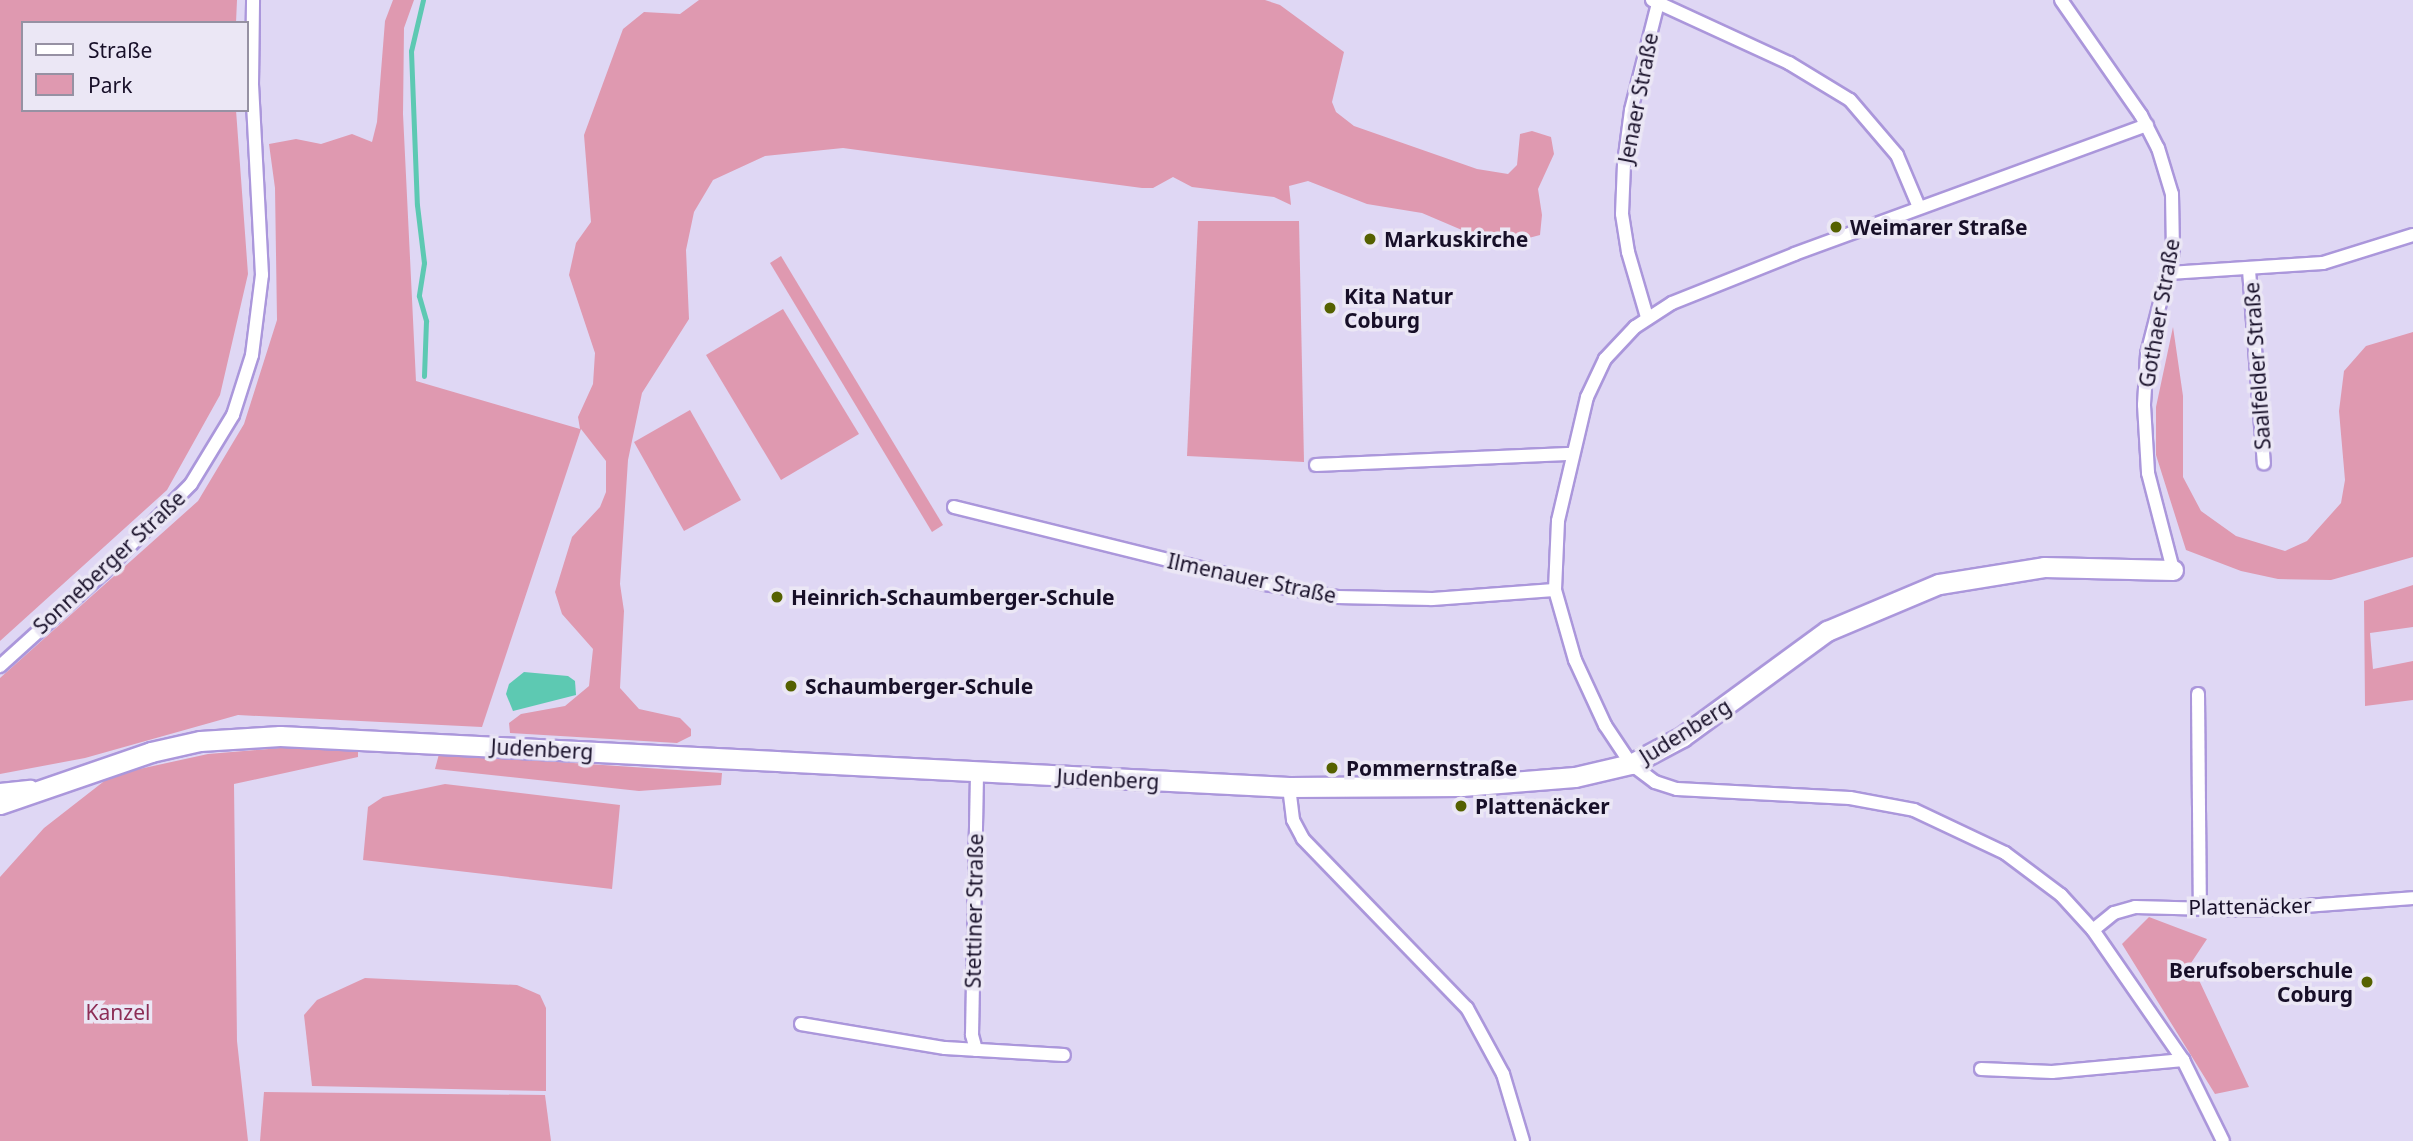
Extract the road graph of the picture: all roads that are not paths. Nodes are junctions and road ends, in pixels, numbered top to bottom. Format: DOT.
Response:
graph roads {
  1 [pos="253,0"];
  2 [pos="2062,0"];
  3 [pos="1655,1"];
  4 [pos="2147,125"];
  5 [pos="1919,207"];
  6 [pos="2413,236"];
  7 [pos="2249,270"];
  8 [pos="2169,273"];
  9 [pos="1647,317"];
  10 [pos="1573,454"];
  11 [pos="2264,463"];
  12 [pos="1316,465"];
  13 [pos="954,507"];
  14 [pos="2173,570"];
  15 [pos="1555,590"];
  16 [pos="0,666"];
  17 [pos="2199,694"];
  18 [pos="1631,764"];
  19 [pos="977,771"];
  20 [pos="63,783"];
  21 [pos="1289,787"];
  22 [pos="0,790"];
  23 [pos="0,804"];
  24 [pos="2413,898"];
  25 [pos="2200,908"];
  26 [pos="2093,930"];
  27 [pos="802,1024"];
  28 [pos="976,1050"];
  29 [pos="1064,1055"];
  30 [pos="2183,1060"];
  31 [pos="1981,1069"];
  32 [pos="1523,1141"];
  33 [pos="2223,1141"];
  1 -- 16 [label="street, Sonneberger Straße"];
  2 -- 4 [label="street, Gothaer Straße"];
  3 -- 5 [label="street"];
  3 -- 9 [label="street, Jenaer Straße"];
  4 -- 5 [label="street"];
  4 -- 8 [label="street, Gothaer Straße"];
  5 -- 9 [label="street"];
  6 -- 7 [label="street"];
  7 -- 8 [label="street"];
  7 -- 11 [label="street, Saalfelder Straße"];
  8 -- 14 [label="street, Gothaer Straße"];
  9 -- 10 [label="street"];
  10 -- 12 [label="street"];
  10 -- 15 [label="street"];
  13 -- 15 [label="street, Ilmenauer Straße"];
  14 -- 18 [label="street, Judenberg"];
  15 -- 18 [label="street"];
  17 -- 25 [label="street"];
  18 -- 21 [label="street, Judenberg"];
  18 -- 26 [label="street"];
  19 -- 20 [label="street, Judenberg"];
  19 -- 21 [label="street, Judenberg"];
  19 -- 28 [label="street, Stettiner Straße"];
  20 -- 22 [label="street"];
  20 -- 23 [label="street, Judenberg"];
  21 -- 32 [label="street"];
  24 -- 25 [label="street, Plattenäcker"];
  25 -- 26 [label="street, Plattenäcker"];
  26 -- 30 [label="street"];
  27 -- 28 [label="street"];
  28 -- 29 [label="street"];
  30 -- 31 [label="street"];
  30 -- 33 [label="street"];
}
